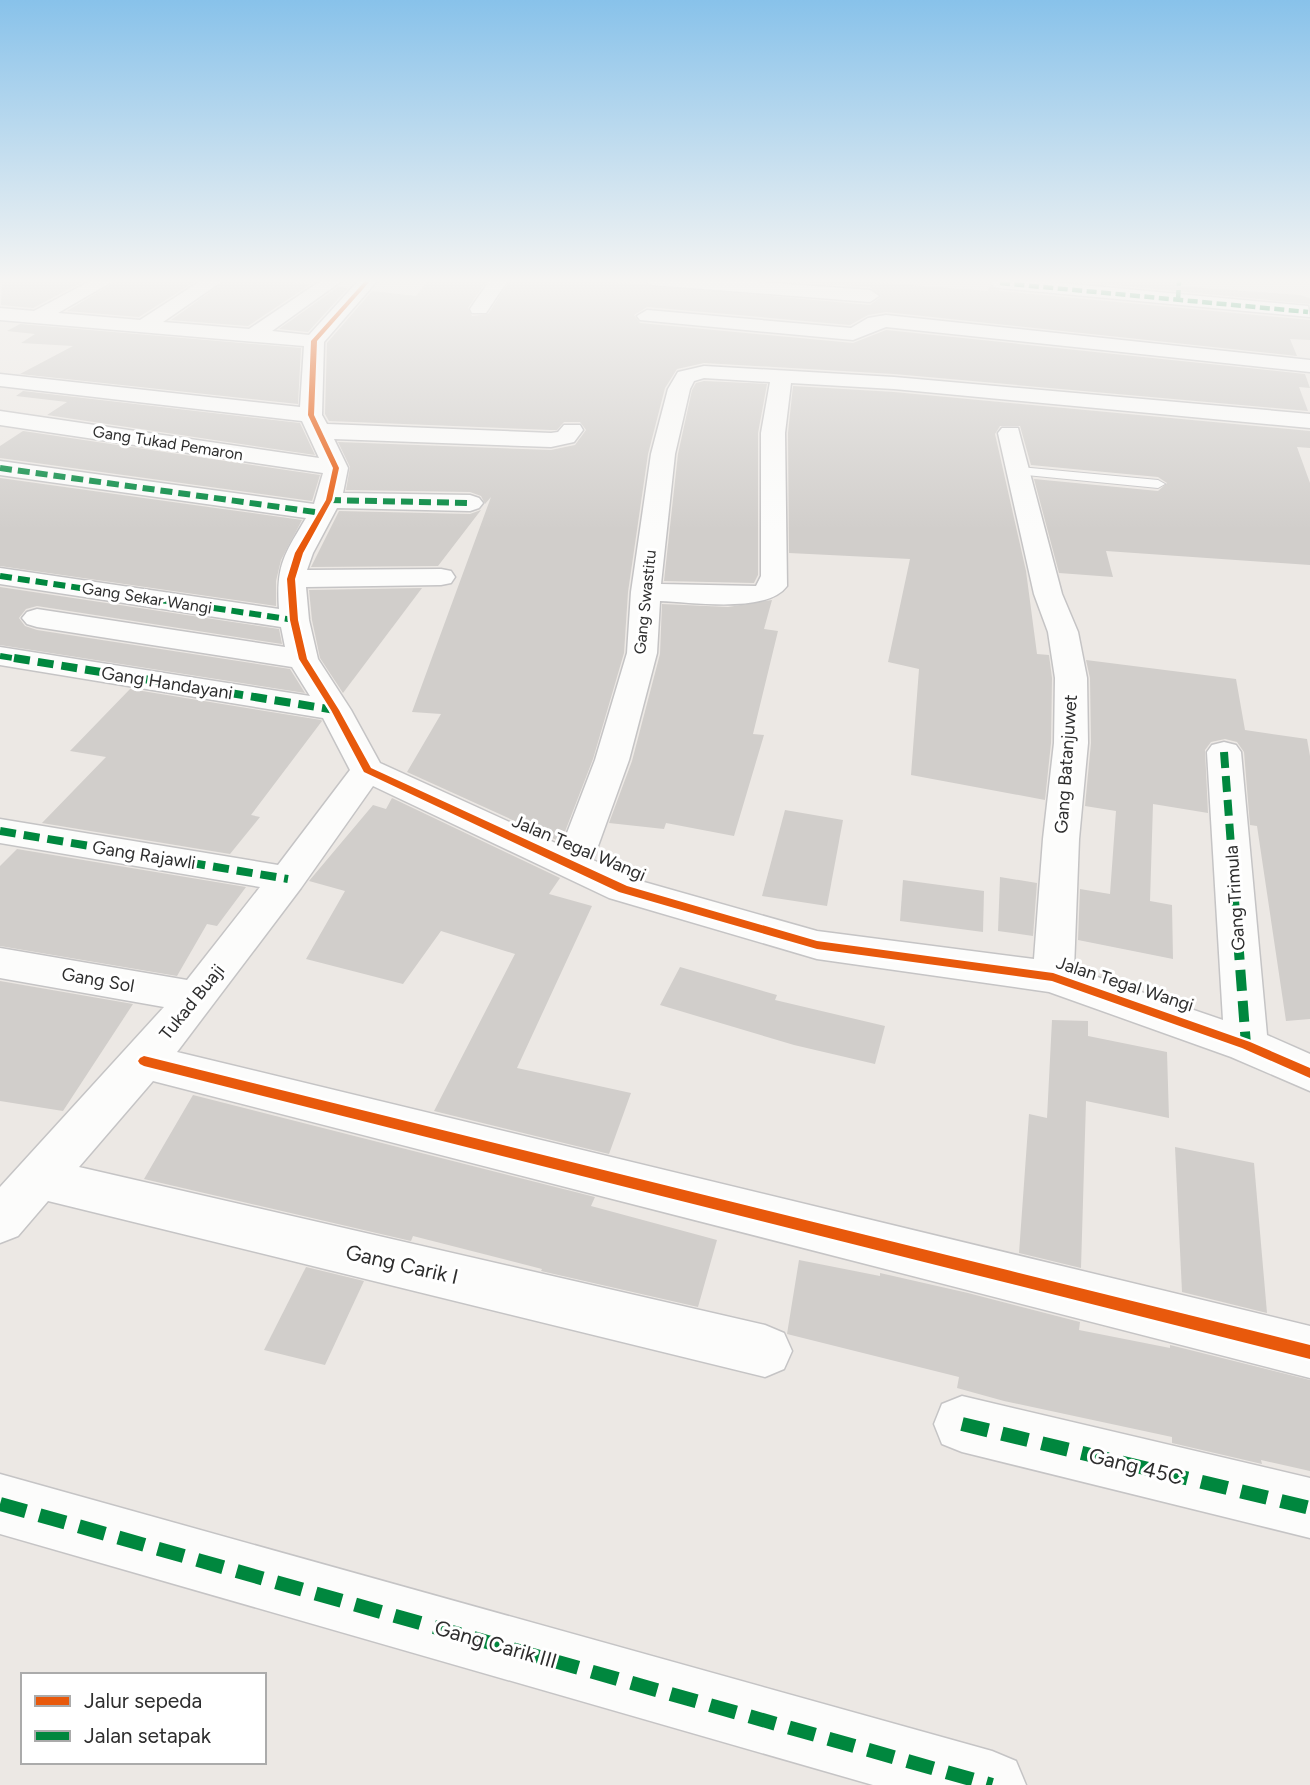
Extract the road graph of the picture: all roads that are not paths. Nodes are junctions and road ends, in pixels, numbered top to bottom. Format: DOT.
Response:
graph roads {
  1 [pos="314,363"];
  2 [pos="1285,363"];
  3 [pos="1310,366"];
  4 [pos="781,377"];
  5 [pos="0,380"];
  6 [pos="0,418"];
  7 [pos="1310,421"];
  8 [pos="314,423"];
  9 [pos="572,430"];
  10 [pos="1010,433"];
  11 [pos="0,468"];
  12 [pos="1020,471"];
  13 [pos="1158,484"];
  14 [pos="329,494"];
  15 [pos="470,503"];
  16 [pos="0,576"];
  17 [pos="441,577"];
  18 [pos="291,579"];
  19 [pos="645,592"];
  20 [pos="37,618"];
  21 [pos="294,621"];
  22 [pos="0,656"];
  23 [pos="303,659"];
  24 [pos="335,710"];
  25 [pos="1224,752"];
  26 [pos="367,770"];
  27 [pos="0,831"];
  28 [pos="572,867"];
  29 [pos="288,879"];
  30 [pos="0,963"];
  31 [pos="1053,977"];
  32 [pos="197,997"];
  33 [pos="1246,1045"];
  34 [pos="144,1061"];
  35 [pos="1310,1073"];
  36 [pos="38,1178"];
  37 [pos="0,1221"];
  38 [pos="765,1351"];
  39 [pos="1310,1352"];
  40 [pos="962,1424"];
  41 [pos="0,1504"];
  42 [pos="1310,1508"];
  43 [pos="992,1785"];
  1 -- 8 [label="street"];
  2 -- 3 [label="street"];
  4 -- 7 [label="street"];
  4 -- 19 [label="street, Gang Swastitu"];
  4 -- 19 [label="street"];
  5 -- 8 [label="street"];
  6 -- 14 [label="street, Gang Tukad Pemaron"];
  8 -- 9 [label="street"];
  8 -- 14 [label="street"];
  10 -- 12 [label="street, Gang Batanjuwet"];
  11 -- 14 [label="street"];
  12 -- 13 [label="lane"];
  12 -- 31 [label="street, Gang Batanjuwet"];
  14 -- 15 [label="street"];
  14 -- 18 [label="street"];
  16 -- 21 [label="street, Gang Sekar Wangi"];
  17 -- 18 [label="street"];
  18 -- 21 [label="street"];
  19 -- 28 [label="street, Gang Swastitu"];
  20 -- 23 [label="street"];
  21 -- 23 [label="street"];
  22 -- 24 [label="street, Gang Handayani"];
  23 -- 24 [label="street"];
  24 -- 26 [label="street"];
  25 -- 33 [label="street, Gang Trimula"];
  26 -- 28 [label="street, Jalan Tegal Wangi"];
  26 -- 29 [label="street, Tukad Buaji"];
  27 -- 29 [label="street, Gang Rajawli"];
  28 -- 31 [label="street, Jalan Tegal Wangi"];
  29 -- 32 [label="street, Tukad Buaji"];
  30 -- 32 [label="street, Gang Sol"];
  31 -- 33 [label="street, Jalan Tegal Wangi"];
  32 -- 34 [label="street, Tukad Buaji"];
  33 -- 35 [label="street, Jalan Tegal Wangi"];
  34 -- 36 [label="street, Tukad Buaji"];
  34 -- 39 [label="street"];
  36 -- 37 [label="street, Tukad Buaji"];
  36 -- 38 [label="street, Gang Carik I"];
  40 -- 42 [label="street, Gang 45C"];
  41 -- 43 [label="street, Gang Carik III"];
}
